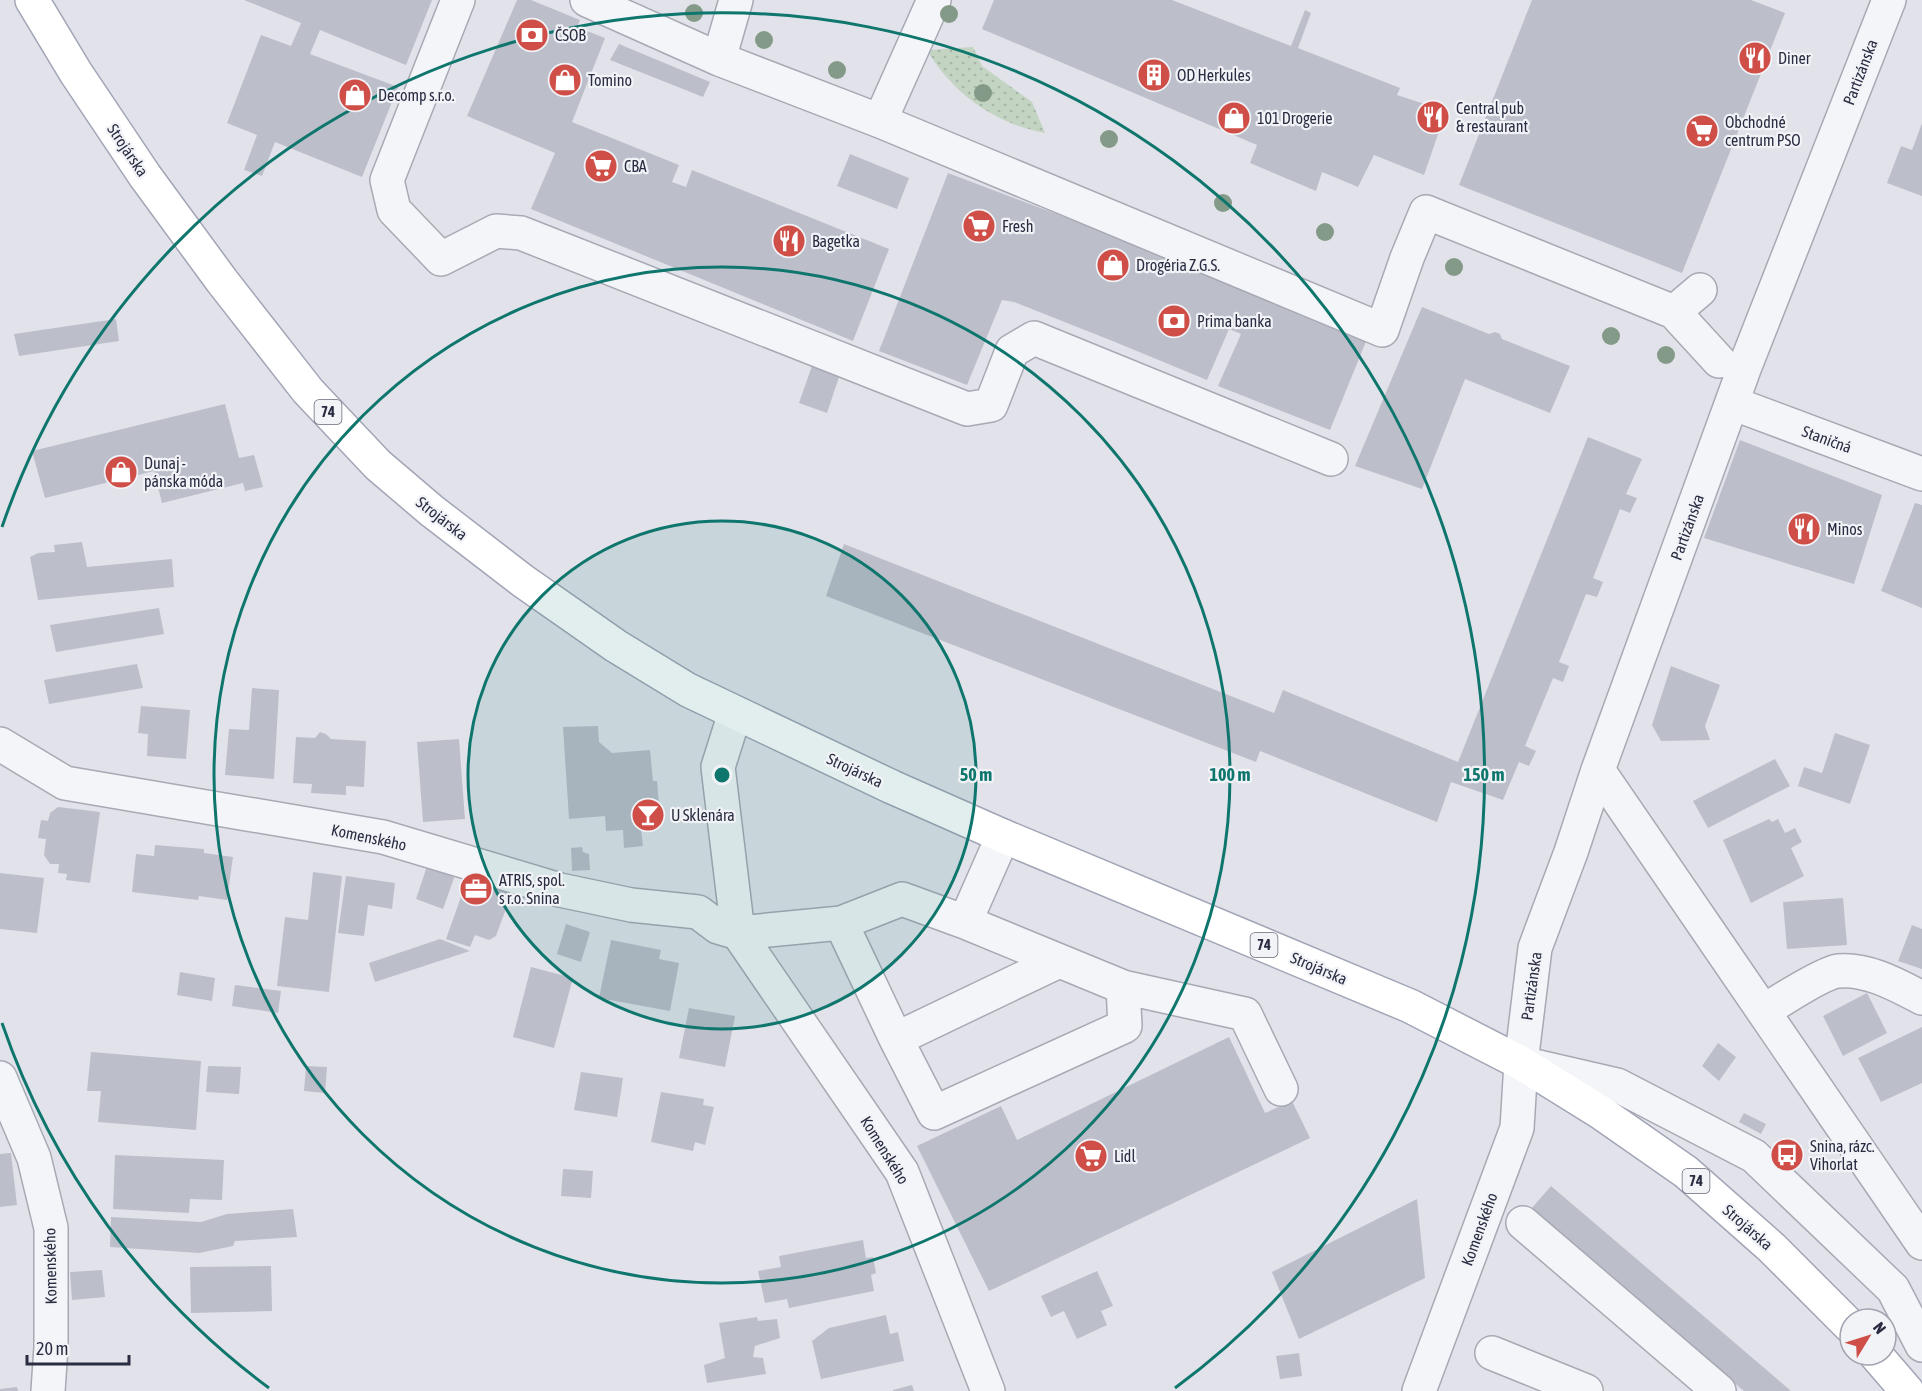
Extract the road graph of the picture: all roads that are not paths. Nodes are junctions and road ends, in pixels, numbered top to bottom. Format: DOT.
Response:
graph roads {
  1 [pos="32,0"];
  2 [pos="458,0"];
  3 [pos="586,0"];
  4 [pos="736,0"];
  5 [pos="934,0"];
  6 [pos="1888,0"];
  7 [pos="719,59"];
  8 [pos="880,121"];
  9 [pos="1700,290"];
  10 [pos="1674,312"];
  11 [pos="1719,361"];
  12 [pos="1732,404"];
  13 [pos="1331,459"];
  14 [pos="1922,474"];
  15 [pos="735,713"];
  16 [pos="0,744"];
  17 [pos="1598,770"];
  18 [pos="1003,836"];
  19 [pos="964,922"];
  20 [pos="841,923"];
  21 [pos="738,933"];
  22 [pos="1059,961"];
  23 [pos="1123,987"];
  24 [pos="1922,998"];
  25 [pos="1764,1011"];
  26 [pos="896,1040"];
  27 [pos="1521,1063"];
  28 [pos="0,1078"];
  29 [pos="1281,1089"];
  30 [pos="1523,1223"];
  31 [pos="1922,1243"];
  32 [pos="1838,1314"];
  33 [pos="1922,1345"];
  34 [pos="1491,1353"];
  35 [pos="1886,1367"];
  36 [pos="48,1391"];
  37 [pos="988,1391"];
  38 [pos="1419,1391"];
  39 [pos="1586,1391"];
  40 [pos="1719,1391"];
  41 [pos="1907,1391"];
  1 -- 15 [label="main road, Strojárska / 74"];
  2 -- 13 [label="street"];
  3 -- 7 [label="street"];
  4 -- 7 [label="street"];
  5 -- 8 [label="street"];
  6 -- 12 [label="street, Partizánska"];
  7 -- 8 [label="street"];
  8 -- 10 [label="street"];
  9 -- 10 [label="street"];
  10 -- 11 [label="street"];
  12 -- 14 [label="street, Staničná"];
  12 -- 17 [label="street, Partizánska"];
  15 -- 18 [label="main road, Strojárska / 74"];
  15 -- 21 [label="street, Komenského"];
  16 -- 21 [label="street, Komenského"];
  17 -- 25 [label="street"];
  17 -- 27 [label="street, Partizánska"];
  18 -- 19 [label="street"];
  18 -- 27 [label="main road, Strojárska / 74"];
  19 -- 20 [label="street"];
  19 -- 22 [label="street"];
  20 -- 21 [label="street"];
  20 -- 26 [label="street"];
  21 -- 37 [label="street, Komenského"];
  22 -- 23 [label="street"];
  22 -- 26 [label="street"];
  23 -- 26 [label="street"];
  23 -- 29 [label="street"];
  24 -- 25 [label="street"];
  25 -- 31 [label="street"];
  27 -- 32 [label="main road, Strojárska / 74"];
  27 -- 33 [label="street"];
  27 -- 38 [label="street, Komenského"];
  28 -- 36 [label="street, Komenského"];
  30 -- 40 [label="street"];
  34 -- 39 [label="street"];
  35 -- 41 [label="main road"];
}
